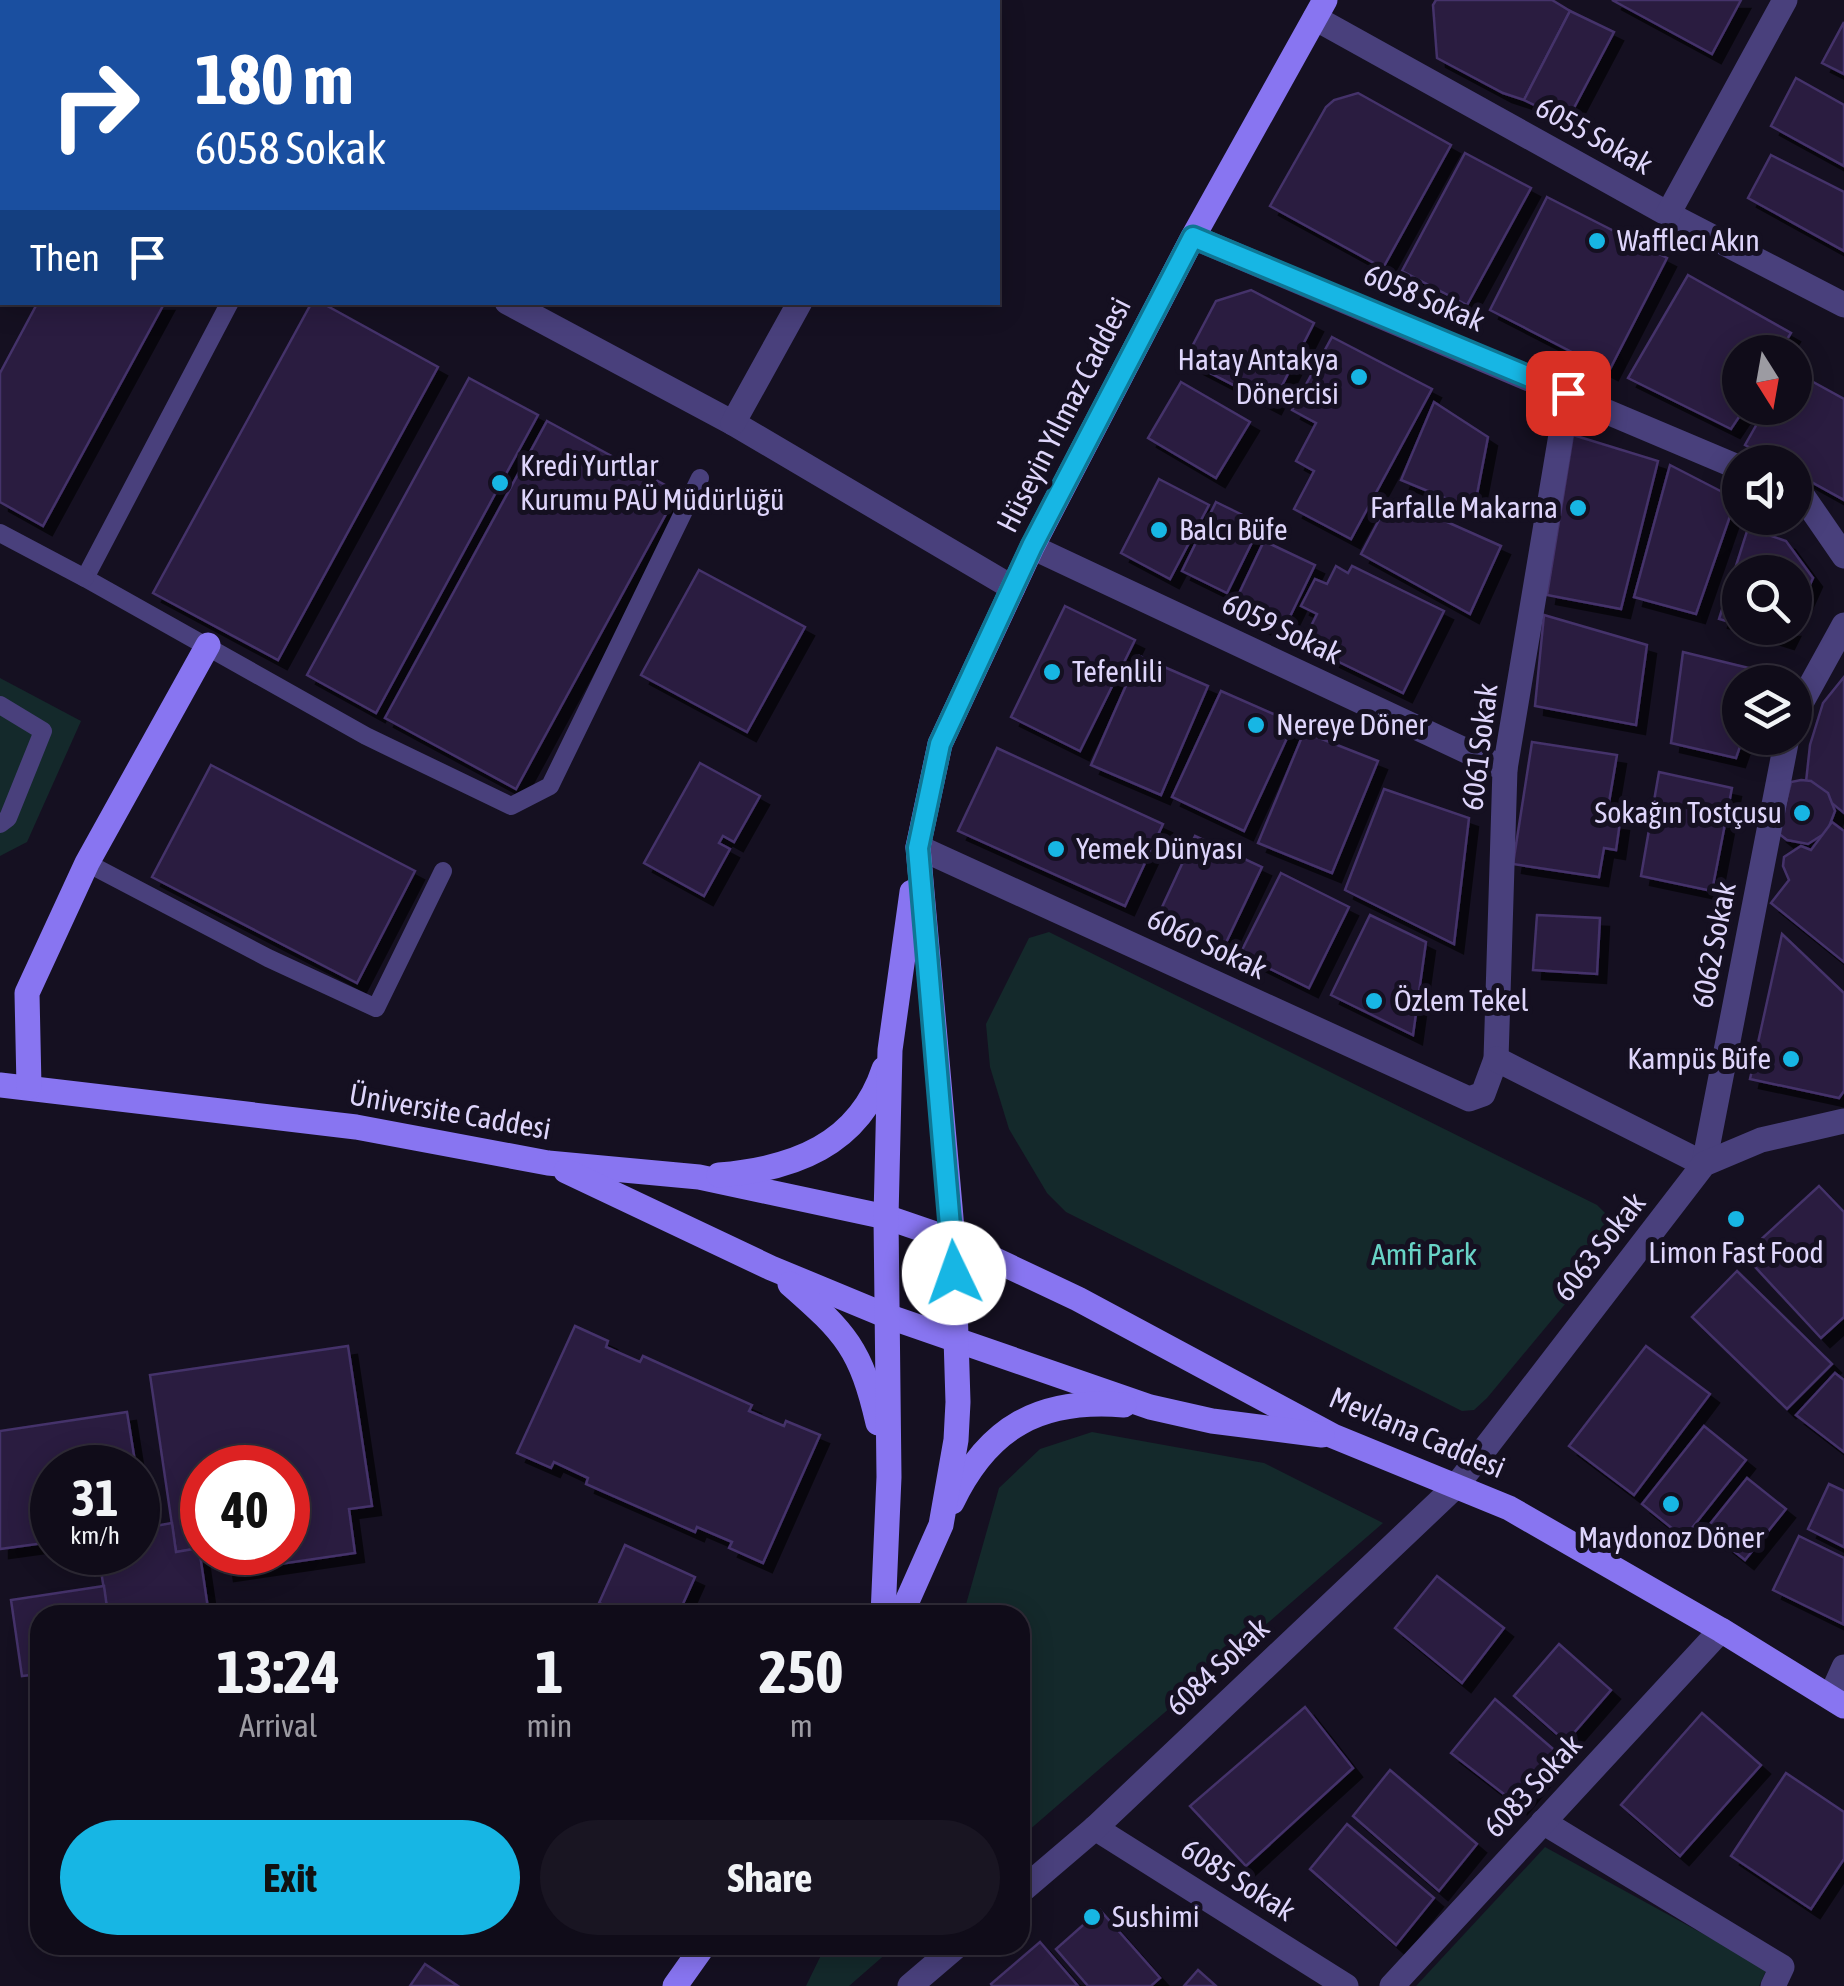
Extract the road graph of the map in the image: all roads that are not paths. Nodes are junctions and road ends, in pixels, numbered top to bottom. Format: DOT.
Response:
graph roads {
  1 [pos="1785,0"];
  2 [pos="1320,9"];
  3 [pos="1668,214"];
  4 [pos="1193,237"];
  5 [pos="1844,304"];
  6 [pos="228,305"];
  7 [pos="513,305"];
  8 [pos="798,305"];
  9 [pos="1568,393"];
  10 [pos="733,423"];
  11 [pos="1722,460"];
  12 [pos="700,478"];
  13 [pos="1812,510"];
  14 [pos="0,533"];
  15 [pos="1032,546"];
  16 [pos="1844,556"];
  17 [pos="85,578"];
  18 [pos="1013,588"];
  19 [pos="1844,625"];
  20 [pos="208,646"];
  21 [pos="1812,683"];
  22 [pos="0,705"];
  23 [pos="1784,755"];
  24 [pos="1505,770"];
  25 [pos="0,824"];
  26 [pos="918,848"];
  27 [pos="87,863"];
  28 [pos="443,871"];
  29 [pos="890,1050"];
  30 [pos="1496,1060"];
  31 [pos="0,1085"];
  32 [pos="29,1088"];
  33 [pos="1844,1121"];
  34 [pos="548,1163"];
  35 [pos="1704,1164"];
  36 [pos="699,1177"];
  37 [pos="886,1217"];
  38 [pos="952,1240"];
  39 [pos="771,1268"];
  40 [pos="888,1316"];
  41 [pos="955,1338"];
  42 [pos="1150,1407"];
  43 [pos="1334,1436"];
  44 [pos="888,1477"];
  45 [pos="1458,1485"];
  46 [pos="941,1525"];
  47 [pos="883,1605"];
  48 [pos="905,1605"];
  49 [pos="1721,1630"];
  50 [pos="1844,1667"];
  51 [pos="1837,1701"];
  52 [pos="1544,1822"];
  53 [pos="1095,1828"];
  54 [pos="1030,1883"];
  55 [pos="697,1955"];
  56 [pos="946,1955"];
  57 [pos="675,1986"];
  58 [pos="910,1986"];
  59 [pos="1346,1986"];
  60 [pos="1392,1986"];
  61 [pos="1773,1986"];
  1 -- 3 [label="street"];
  2 -- 3 [label="street, 6055 Sokak"];
  2 -- 4 [label="street, Hüseyin Yılmaz Caddesi"];
  3 -- 5 [label="street, 6055 Sokak"];
  4 -- 9 [label="street, 6058 Sokak"];
  4 -- 15 [label="street, Hüseyin Yılmaz Caddesi"];
  6 -- 17 [label="lane"];
  7 -- 10 [label="street"];
  8 -- 10 [label="street"];
  9 -- 11 [label="street, 6058 Sokak"];
  9 -- 24 [label="street, 6061 Sokak"];
  10 -- 18 [label="street"];
  12 -- 20 [label="lane"];
  13 -- 16 [label="street"];
  14 -- 17 [label="lane"];
  15 -- 18 [label="street, Hüseyin Yılmaz Caddesi"];
  15 -- 24 [label="street, 6059 Sokak"];
  17 -- 20 [label="lane"];
  18 -- 26 [label="street, Hüseyin Yılmaz Caddesi"];
  19 -- 21 [label="street"];
  20 -- 27 [label="street"];
  22 -- 25 [label="lane"];
  23 -- 35 [label="street, 6062 Sokak"];
  24 -- 30 [label="street, 6061 Sokak"];
  26 -- 29 [label="street"];
  26 -- 30 [label="street, 6060 Sokak"];
  26 -- 38 [label="street, Hüseyin Yılmaz Caddesi"];
  27 -- 28 [label="lane"];
  27 -- 32 [label="street"];
  29 -- 36 [label="street"];
  29 -- 37 [label="street"];
  30 -- 35 [label="street"];
  31 -- 32 [label="street, Üniversite Caddesi"];
  32 -- 34 [label="street, Üniversite Caddesi"];
  33 -- 35 [label="street, 6063 Sokak"];
  34 -- 36 [label="street, Üniversite Caddesi"];
  34 -- 39 [label="street"];
  35 -- 45 [label="street, 6063 Sokak"];
  36 -- 37 [label="street, Üniversite Caddesi"];
  37 -- 38 [label="street, Mevlana Caddesi"];
  37 -- 40 [label="street"];
  38 -- 41 [label="street, Hüseyin Yılmaz Caddesi"];
  38 -- 43 [label="street, Mevlana Caddesi"];
  39 -- 40 [label="street"];
  39 -- 44 [label="street"];
  40 -- 41 [label="street"];
  40 -- 44 [label="street"];
  41 -- 42 [label="street"];
  41 -- 46 [label="street"];
  42 -- 43 [label="street"];
  42 -- 46 [label="street"];
  43 -- 45 [label="street, Mevlana Caddesi"];
  44 -- 47 [label="street"];
  45 -- 49 [label="street, Mevlana Caddesi"];
  45 -- 53 [label="street, 6084 Sokak"];
  46 -- 48 [label="street"];
  49 -- 51 [label="street, Mevlana Caddesi"];
  49 -- 52 [label="street, 6083 Sokak"];
  50 -- 51 [label="street"];
  52 -- 60 [label="street, 6083 Sokak"];
  52 -- 61 [label="street"];
  53 -- 54 [label="street, 6084 Sokak"];
  53 -- 59 [label="street, 6085 Sokak"];
  55 -- 57 [label="street"];
  56 -- 58 [label="street"];
}
